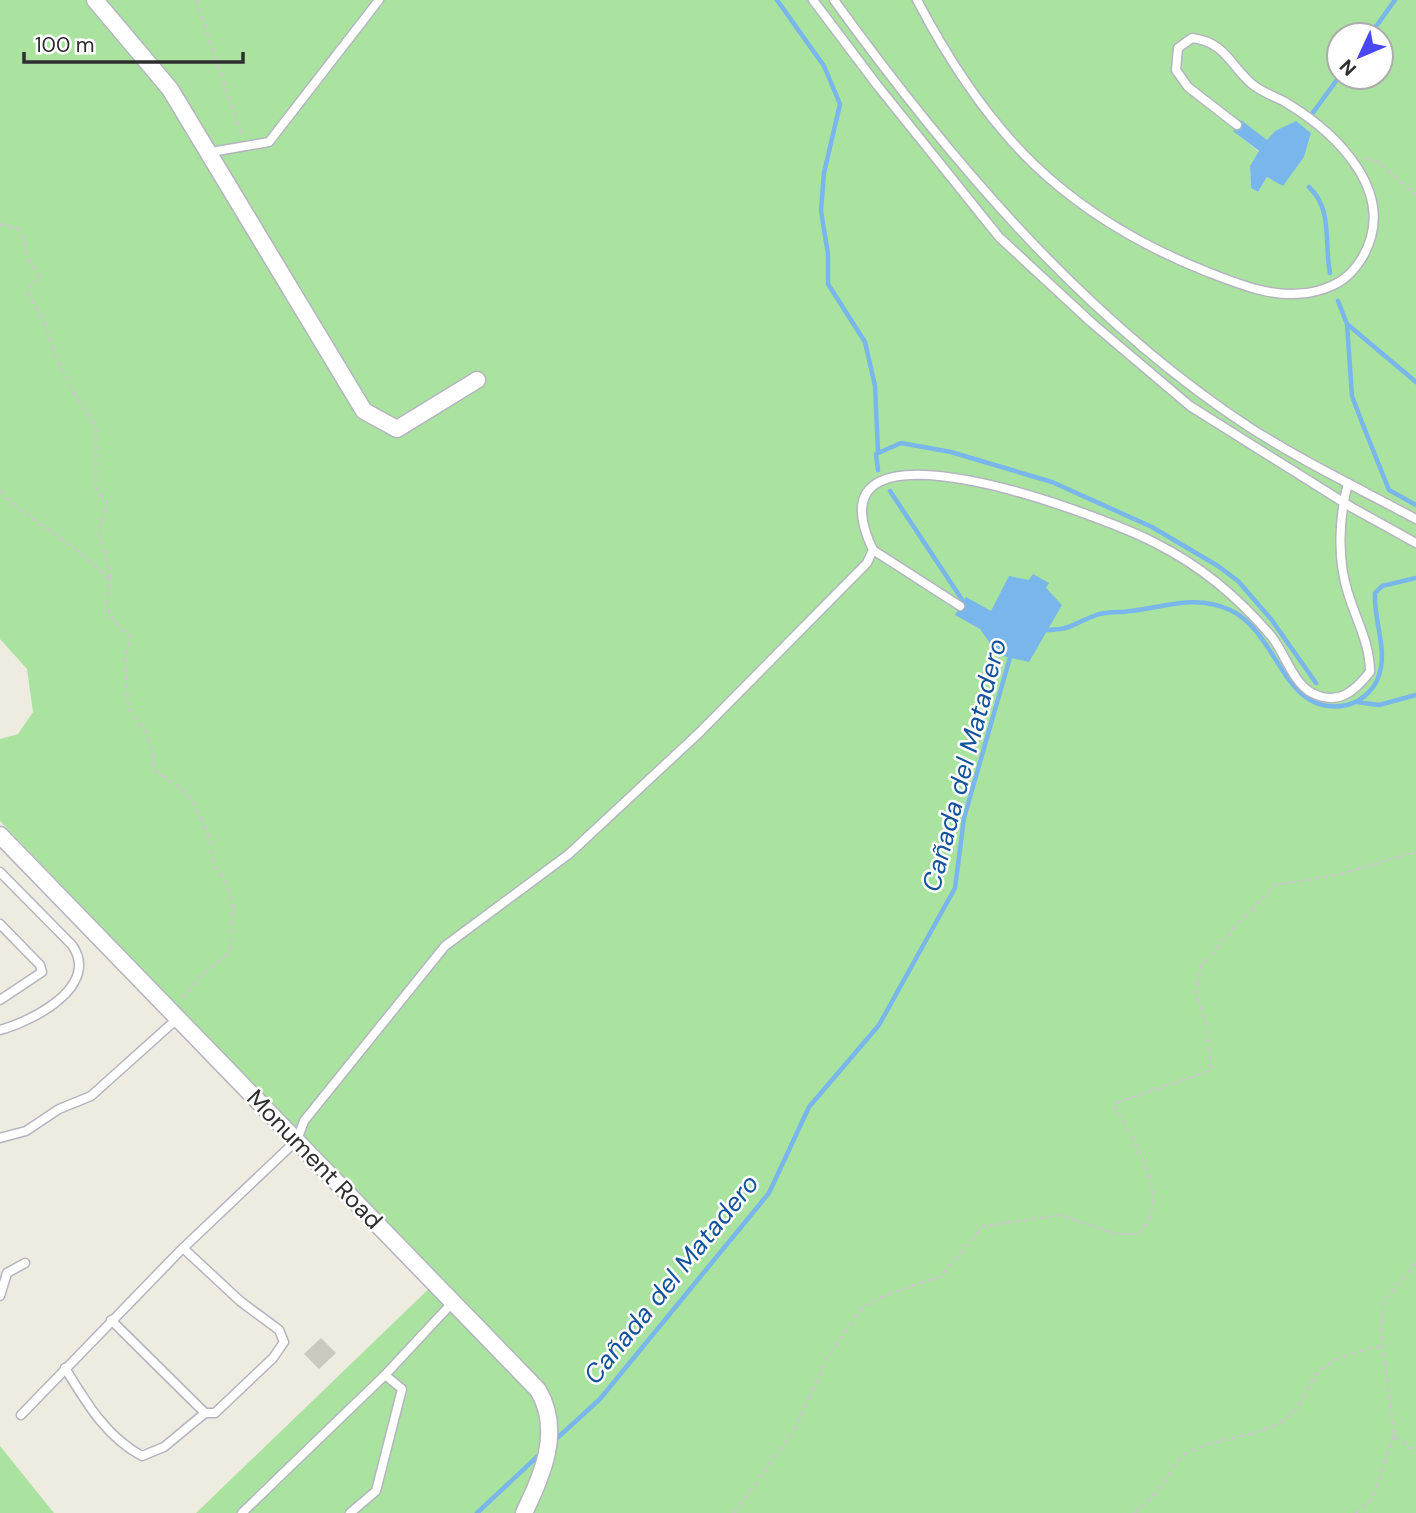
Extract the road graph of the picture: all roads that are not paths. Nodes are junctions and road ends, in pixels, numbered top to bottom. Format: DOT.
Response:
graph roads {
  1 [pos="96,0"];
  2 [pos="379,0"];
  3 [pos="813,0"];
  4 [pos="834,0"];
  5 [pos="917,0"];
  6 [pos="1237,125"];
  7 [pos="211,152"];
  8 [pos="477,380"];
  9 [pos="1348,483"];
  10 [pos="1342,502"];
  11 [pos="1416,519"];
  12 [pos="1416,542"];
  13 [pos="873,550"];
  14 [pos="960,606"];
  15 [pos="0,835"];
  16 [pos="0,872"];
  17 [pos="0,924"];
  18 [pos="7,931"];
  19 [pos="0,940"];
  20 [pos="0,1000"];
  21 [pos="175,1014"];
  22 [pos="0,1030"];
  23 [pos="0,1138"];
  24 [pos="297,1140"];
  25 [pos="183,1248"];
  26 [pos="25,1263"];
  27 [pos="0,1296"];
  28 [pos="453,1302"];
  29 [pos="111,1320"];
  30 [pos="65,1368"];
  31 [pos="385,1375"];
  32 [pos="205,1413"];
  33 [pos="21,1415"];
  34 [pos="242,1513"];
  35 [pos="350,1513"];
  36 [pos="524,1513"];
  1 -- 7 [label="street"];
  2 -- 7 [label="lane"];
  3 -- 10 [label="lane"];
  4 -- 9 [label="lane"];
  5 -- 6 [label="lane"];
  7 -- 8 [label="street"];
  9 -- 10 [label="lane"];
  9 -- 11 [label="lane"];
  10 -- 12 [label="lane"];
  10 -- 13 [label="lane"];
  13 -- 14 [label="lane"];
  13 -- 24 [label="lane"];
  15 -- 21 [label="street, Monument Road"];
  16 -- 22 [label="lane"];
  17 -- 18 [label="lane"];
  18 -- 19 [label="lane"];
  18 -- 20 [label="lane"];
  21 -- 23 [label="lane"];
  21 -- 24 [label="street, Monument Road"];
  24 -- 25 [label="lane"];
  24 -- 28 [label="street, Monument Road"];
  25 -- 29 [label="lane"];
  25 -- 32 [label="lane"];
  26 -- 27 [label="lane"];
  28 -- 31 [label="lane"];
  28 -- 36 [label="street, Monument Road"];
  29 -- 30 [label="lane"];
  29 -- 32 [label="lane"];
  30 -- 32 [label="lane"];
  30 -- 33 [label="lane"];
  31 -- 34 [label="lane"];
  31 -- 35 [label="lane"];
}
